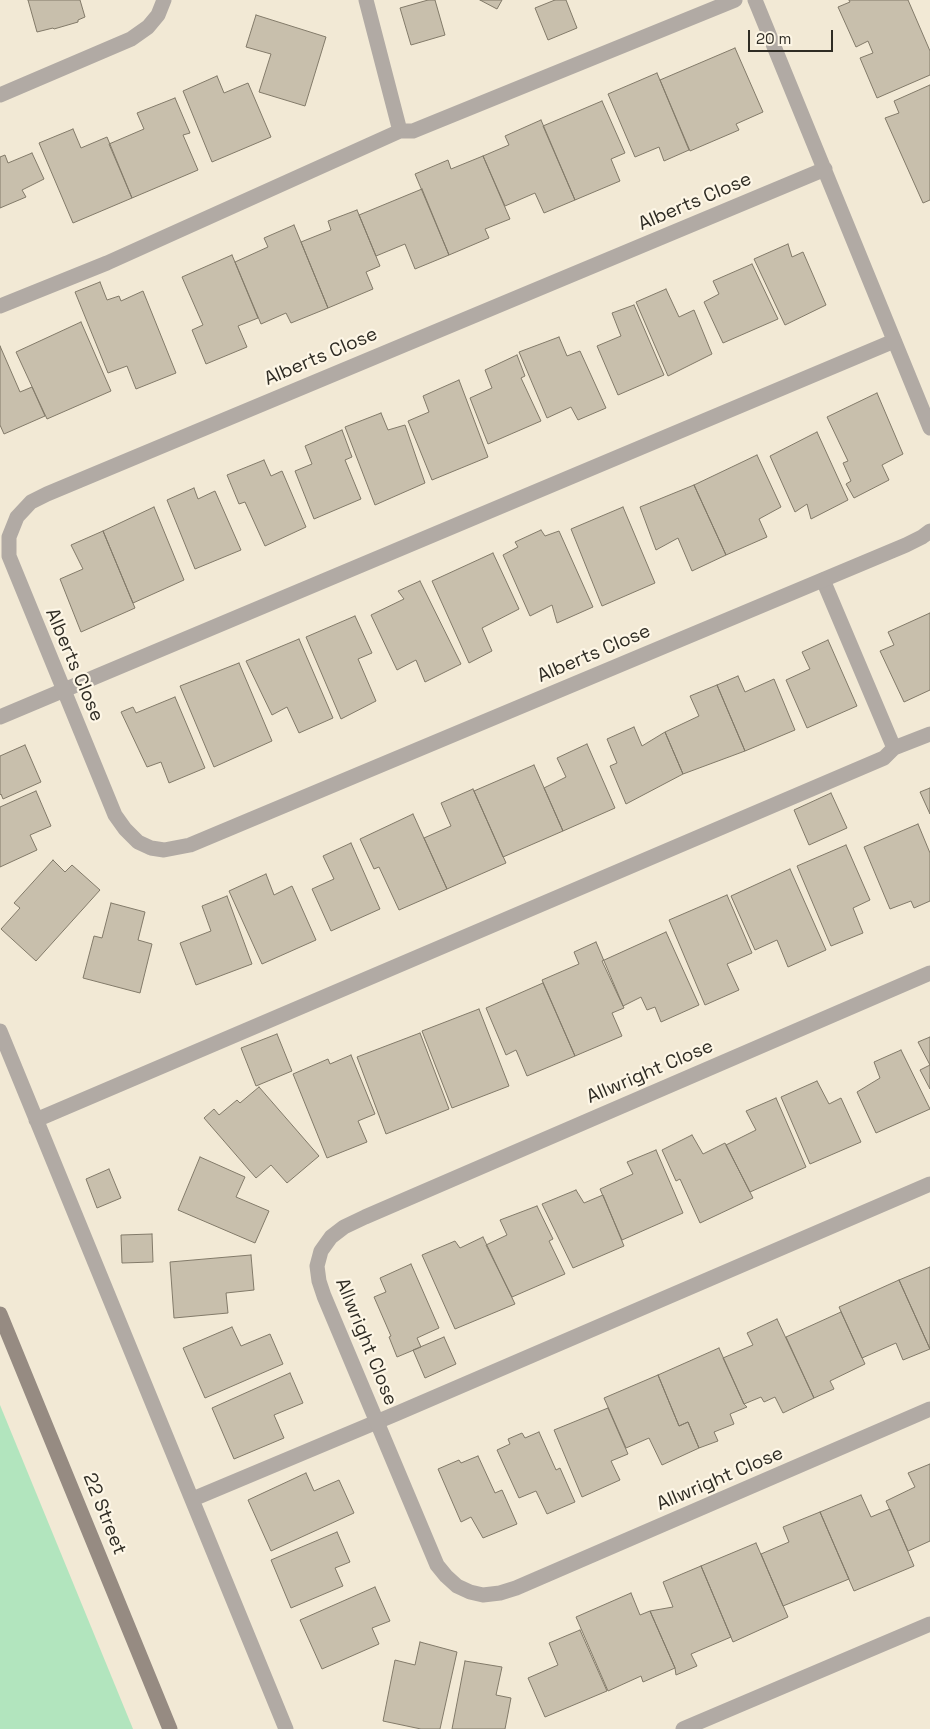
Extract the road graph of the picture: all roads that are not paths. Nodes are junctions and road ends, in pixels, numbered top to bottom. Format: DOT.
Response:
graph roads {
  1 [pos="164,0"];
  2 [pos="366,0"];
  3 [pos="735,0"];
  4 [pos="755,0"];
  5 [pos="0,95"];
  6 [pos="400,131"];
  7 [pos="826,169"];
  8 [pos="0,306"];
  9 [pos="894,341"];
  10 [pos="930,428"];
  11 [pos="930,531"];
  12 [pos="822,580"];
  13 [pos="64,690"];
  14 [pos="0,717"];
  15 [pos="930,734"];
  16 [pos="894,748"];
  17 [pos="930,973"];
  18 [pos="0,1031"];
  19 [pos="36,1120"];
  20 [pos="930,1184"];
  21 [pos="0,1314"];
  22 [pos="930,1409"];
  23 [pos="376,1422"];
  24 [pos="193,1499"];
  25 [pos="930,1624"];
  26 [pos="170,1729"];
  27 [pos="286,1729"];
  28 [pos="683,1729"];
  1 -- 5 [label="street"];
  2 -- 6 [label="street"];
  3 -- 6 [label="street"];
  4 -- 7 [label="street"];
  6 -- 8 [label="street"];
  7 -- 9 [label="street"];
  7 -- 13 [label="street, Alberts Close"];
  9 -- 10 [label="street"];
  9 -- 13 [label="street"];
  11 -- 12 [label="street, Alberts Close"];
  12 -- 13 [label="street, Alberts Close"];
  12 -- 16 [label="street"];
  13 -- 14 [label="street"];
  15 -- 16 [label="street"];
  16 -- 19 [label="street"];
  17 -- 23 [label="street, Allwright Close"];
  18 -- 19 [label="street"];
  19 -- 24 [label="street"];
  20 -- 23 [label="street"];
  21 -- 26 [label="main road, 22 Street"];
  22 -- 23 [label="street, Allwright Close"];
  23 -- 24 [label="street"];
  24 -- 27 [label="street"];
  25 -- 28 [label="street"];
}
